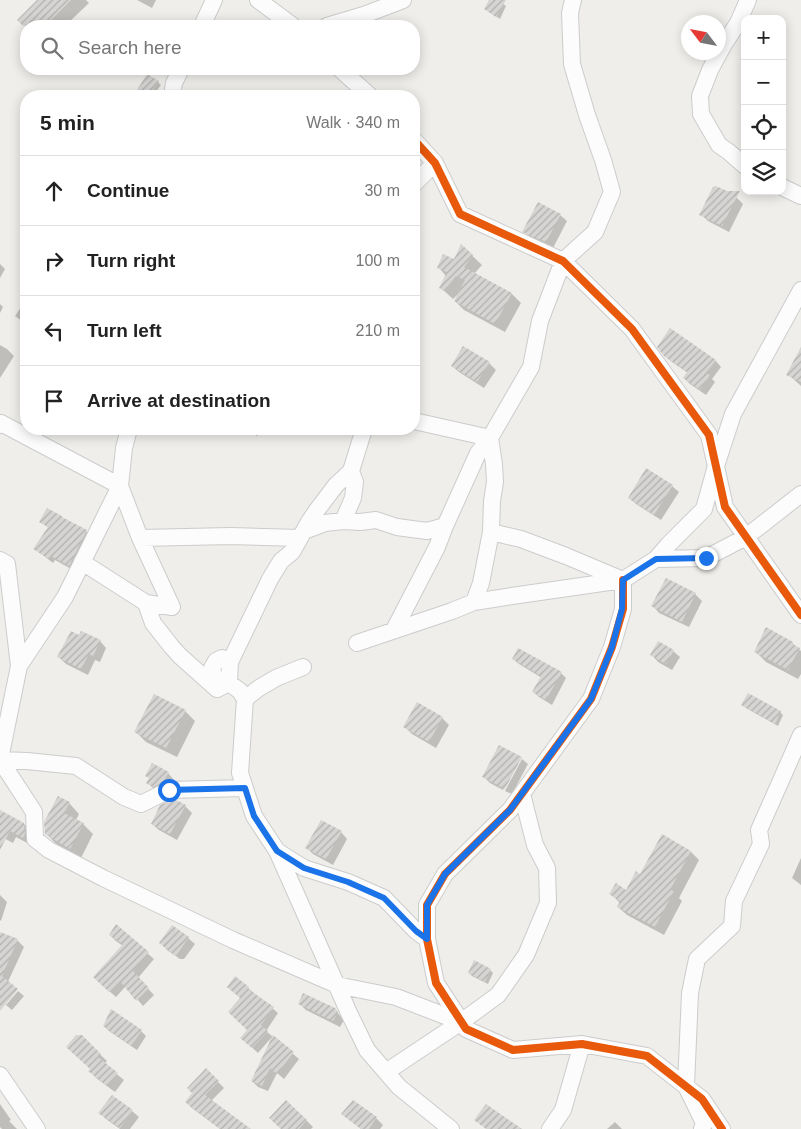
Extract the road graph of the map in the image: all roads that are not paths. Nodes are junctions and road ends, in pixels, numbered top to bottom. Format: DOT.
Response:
graph roads {
  1 [pos="214,0"];
  2 [pos="258,0"];
  3 [pos="403,0"];
  4 [pos="573,0"];
  5 [pos="748,0"];
  6 [pos="205,20"];
  7 [pos="285,20"];
  8 [pos="347,20"];
  9 [pos="178,75"];
  10 [pos="347,75"];
  11 [pos="173,90"];
  12 [pos="363,90"];
  13 [pos="420,147"];
  14 [pos="741,162"];
  15 [pos="435,163"];
  16 [pos="420,178"];
  17 [pos="786,189"];
  18 [pos="801,196"];
  19 [pos="563,261"];
  20 [pos="801,290"];
  21 [pos="420,423"];
  22 [pos="0,425"];
  23 [pos="20,433"];
  24 [pos="24,435"];
  25 [pos="127,435"];
  26 [pos="362,435"];
  27 [pos="490,438"];
  28 [pos="716,466"];
  29 [pos="351,470"];
  30 [pos="120,486"];
  31 [pos="801,494"];
  32 [pos="353,498"];
  33 [pos="371,521"];
  34 [pos="344,522"];
  35 [pos="445,526"];
  36 [pos="491,532"];
  37 [pos="302,535"];
  38 [pos="746,537"];
  39 [pos="140,538"];
  40 [pos="656,559"];
  41 [pos="0,560"];
  42 [pos="82,562"];
  43 [pos="623,580"];
  44 [pos="474,602"];
  45 [pos="146,603"];
  46 [pos="801,615"];
  47 [pos="394,630"];
  48 [pos="356,643"];
  49 [pos="20,666"];
  50 [pos="303,666"];
  51 [pos="223,686"];
  52 [pos="244,699"];
  53 [pos="801,734"];
  54 [pos="0,760"];
  55 [pos="245,788"];
  56 [pos="522,794"];
  57 [pos="277,851"];
  58 [pos="427,939"];
  59 [pos="337,985"];
  60 [pos="461,1022"];
  61 [pos="582,1044"];
  62 [pos="386,1072"];
  63 [pos="0,1075"];
  64 [pos="686,1086"];
  65 [pos="37,1129"];
  66 [pos="451,1129"];
  67 [pos="550,1129"];
  68 [pos="702,1129"];
  69 [pos="722,1129"];
  1 -- 6 [label="street"];
  2 -- 7 [label="street"];
  3 -- 8 [label="street"];
  4 -- 19 [label="street"];
  5 -- 14 [label="street"];
  9 -- 11 [label="street"];
  10 -- 12 [label="street"];
  13 -- 15 [label="street"];
  15 -- 16 [label="street"];
  15 -- 19 [label="street"];
  17 -- 18 [label="street"];
  19 -- 27 [label="street"];
  19 -- 28 [label="street"];
  20 -- 28 [label="street"];
  21 -- 27 [label="street"];
  22 -- 23 [label="street"];
  24 -- 30 [label="street"];
  25 -- 30 [label="street"];
  26 -- 29 [label="street"];
  27 -- 35 [label="street"];
  27 -- 36 [label="street"];
  28 -- 38 [label="street"];
  28 -- 40 [label="street"];
  29 -- 32 [label="street"];
  29 -- 37 [label="street"];
  30 -- 39 [label="street"];
  30 -- 42 [label="street"];
  31 -- 38 [label="street"];
  32 -- 33 [label="street"];
  32 -- 34 [label="street"];
  33 -- 34 [label="street"];
  33 -- 35 [label="street"];
  34 -- 37 [label="street"];
  35 -- 47 [label="street"];
  36 -- 43 [label="street"];
  36 -- 44 [label="street"];
  37 -- 39 [label="street"];
  37 -- 51 [label="street"];
  38 -- 40 [label="street"];
  38 -- 46 [label="street"];
  39 -- 45 [label="street"];
  40 -- 43 [label="street"];
  41 -- 49 [label="street"];
  42 -- 45 [label="street"];
  42 -- 49 [label="street"];
  43 -- 44 [label="street"];
  43 -- 56 [label="street"];
  44 -- 47 [label="street"];
  45 -- 51 [label="street"];
  47 -- 48 [label="street"];
  49 -- 54 [label="street"];
  50 -- 52 [label="street"];
  51 -- 52 [label="street"];
  52 -- 55 [label="street"];
  53 -- 64 [label="street"];
  54 -- 55 [label="street"];
  54 -- 59 [label="street"];
  55 -- 57 [label="street"];
  56 -- 58 [label="street"];
  56 -- 60 [label="street"];
  57 -- 58 [label="street"];
  57 -- 59 [label="street"];
  58 -- 60 [label="street"];
  59 -- 60 [label="street"];
  59 -- 62 [label="street"];
  60 -- 61 [label="street"];
  60 -- 62 [label="street"];
  61 -- 64 [label="street"];
  61 -- 67 [label="street"];
  62 -- 66 [label="street"];
  63 -- 65 [label="street"];
  64 -- 68 [label="street"];
  64 -- 69 [label="street"];
}
